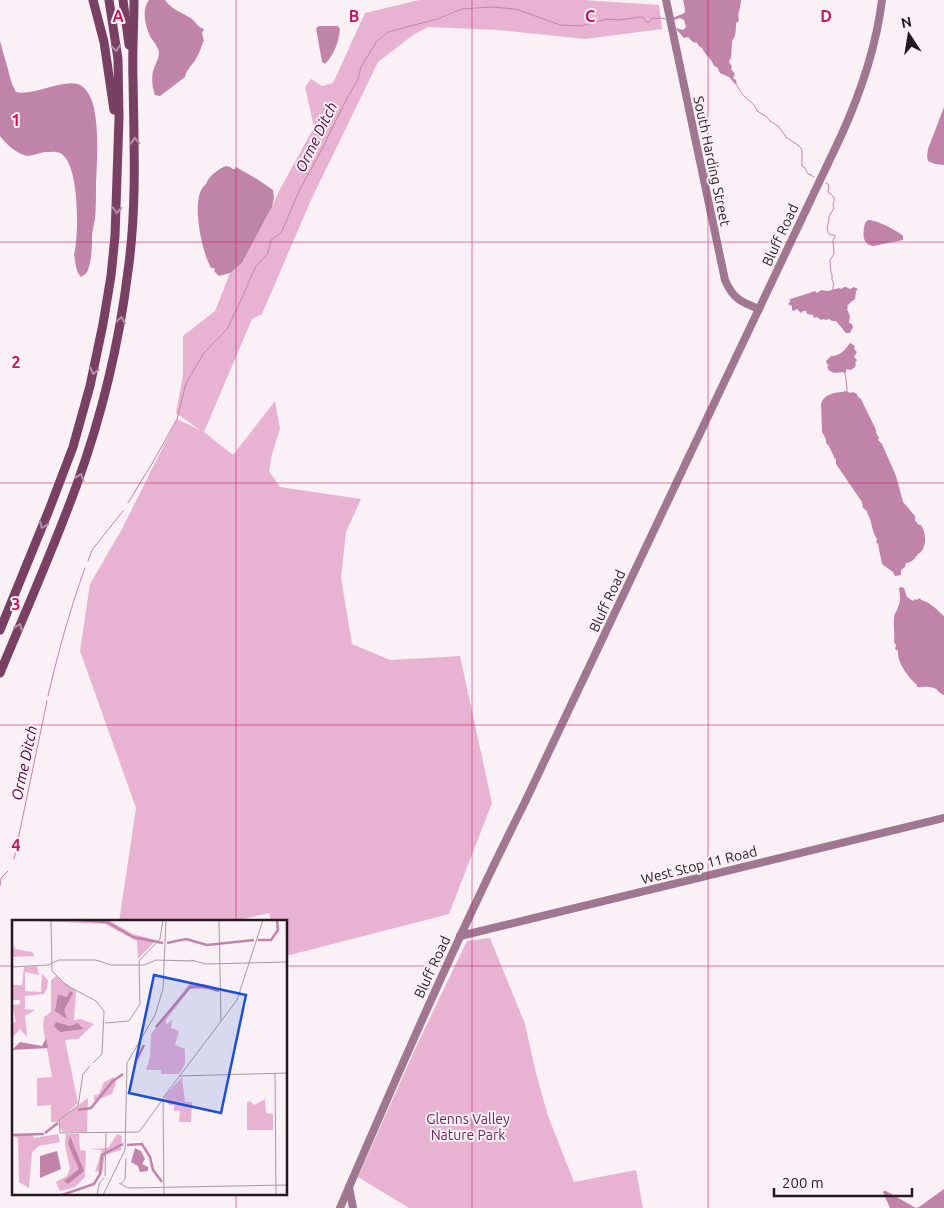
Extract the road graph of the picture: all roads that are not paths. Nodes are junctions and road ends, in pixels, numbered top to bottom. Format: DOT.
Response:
graph roads {
  1 [pos="93,0"];
  2 [pos="109,0"];
  3 [pos="123,0"];
  4 [pos="134,0"];
  5 [pos="666,0"];
  6 [pos="882,0"];
  7 [pos="133,77"];
  8 [pos="118,154"];
  9 [pos="759,309"];
  10 [pos="0,630"];
  11 [pos="0,672"];
  12 [pos="944,818"];
  13 [pos="470,915"];
  14 [pos="482,931"];
  15 [pos="460,936"];
  16 [pos="349,1187"];
  17 [pos="340,1208"];
  18 [pos="353,1208"];
  1 -- 8 [label="highway"];
  2 -- 8 [label="highway, one-way"];
  3 -- 7 [label="highway"];
  4 -- 7 [label="highway"];
  5 -- 9 [label="main road, South Harding Street"];
  6 -- 9 [label="main road, Bluff Road"];
  11 -- 7 [label="highway, one-way"];
  8 -- 10 [label="highway, one-way"];
  9 -- 13 [label="main road, Bluff Road"];
  12 -- 14 [label="main road, West Stop 11 Road"];
  13 -- 14 [label="main road"];
  13 -- 15 [label="main road, Bluff Road"];
  14 -- 15 [label="main road, West Stop 11 Road"];
  15 -- 16 [label="main road, Bluff Road"];
  16 -- 17 [label="main road, Bluff Road"];
  16 -- 18 [label="main road"];
}
